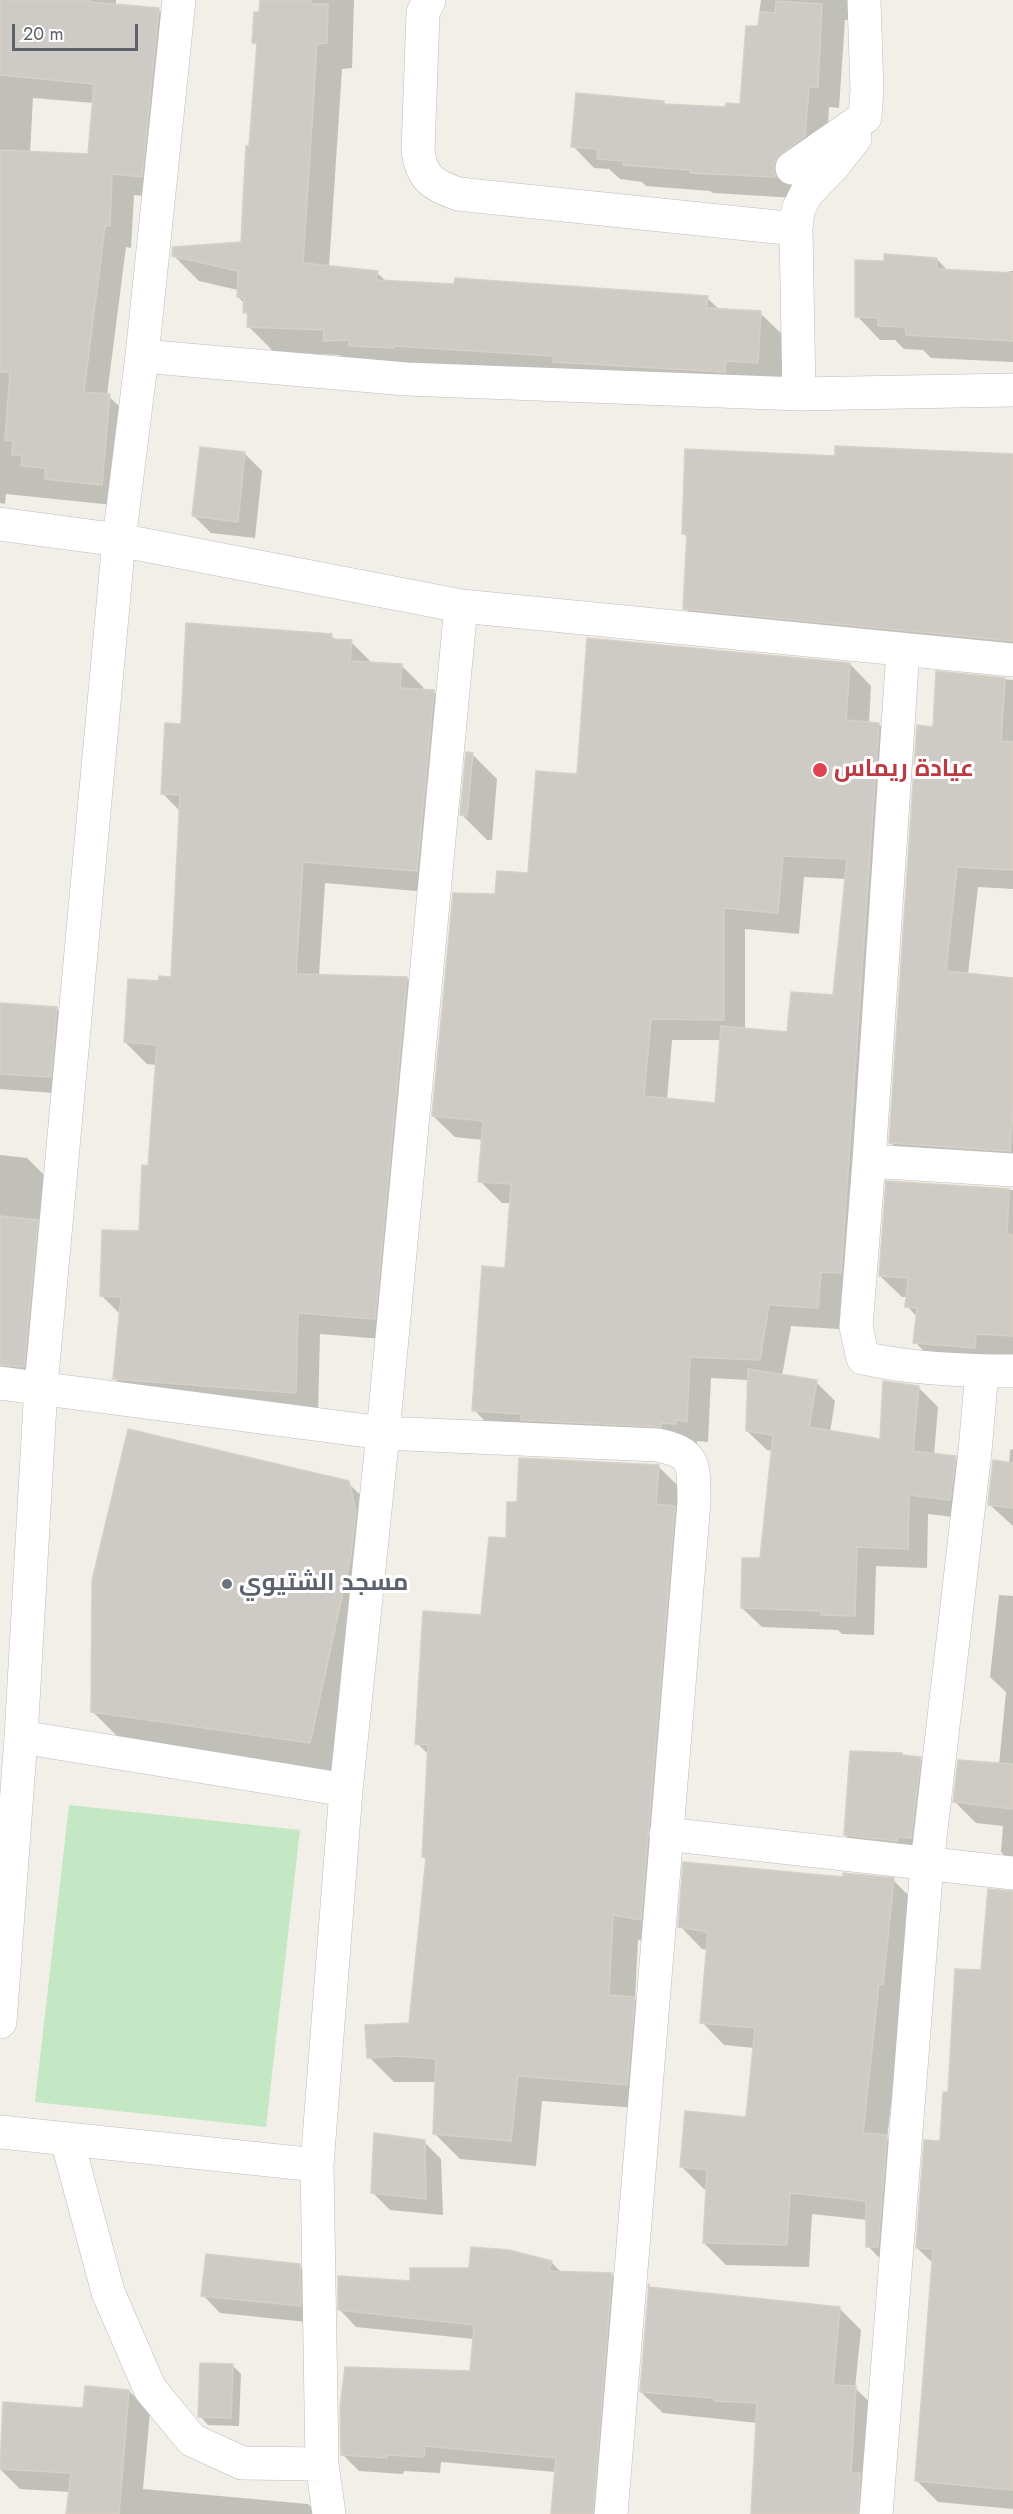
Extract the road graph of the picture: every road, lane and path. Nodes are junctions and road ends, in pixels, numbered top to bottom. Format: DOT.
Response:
graph roads {
  1 [pos="179,0"];
  2 [pos="429,0"];
  3 [pos="864,0"];
  4 [pos="796,229"];
  5 [pos="142,356"];
  6 [pos="1013,390"];
  7 [pos="799,394"];
  8 [pos="0,524"];
  9 [pos="119,540"];
  10 [pos="461,606"];
  11 [pos="903,650"];
  12 [pos="1013,660"];
  13 [pos="869,1161"];
  14 [pos="1013,1170"];
  15 [pos="998,1371"];
  16 [pos="0,1383"];
  17 [pos="41,1386"];
  18 [pos="383,1433"];
  19 [pos="21,1737"];
  20 [pos="346,1790"];
  21 [pos="666,1834"];
  22 [pos="927,1864"];
  23 [pos="1013,1873"];
  24 [pos="0,2022"];
  25 [pos="0,2132"];
  26 [pos="67,2140"];
  27 [pos="317,2165"];
  28 [pos="322,2464"];
  29 [pos="329,2514"];
  30 [pos="611,2514"];
  31 [pos="876,2514"];
  1 -- 5 [label="street"];
  2 -- 4 [label="street"];
  3 -- 4 [label="street"];
  4 -- 7 [label="street"];
  5 -- 7 [label="street"];
  5 -- 9 [label="street"];
  6 -- 7 [label="street"];
  8 -- 9 [label="street"];
  9 -- 10 [label="street"];
  9 -- 17 [label="street"];
  10 -- 11 [label="street"];
  10 -- 18 [label="street"];
  11 -- 12 [label="street"];
  11 -- 13 [label="street"];
  13 -- 14 [label="street"];
  13 -- 15 [label="street"];
  15 -- 22 [label="street"];
  16 -- 17 [label="street"];
  17 -- 18 [label="street"];
  17 -- 19 [label="street"];
  18 -- 20 [label="street"];
  18 -- 21 [label="street"];
  19 -- 20 [label="street"];
  19 -- 24 [label="street"];
  20 -- 27 [label="street"];
  21 -- 22 [label="street"];
  21 -- 30 [label="street"];
  22 -- 23 [label="street"];
  22 -- 31 [label="street"];
  25 -- 26 [label="street"];
  26 -- 27 [label="street"];
  26 -- 28 [label="street"];
  27 -- 28 [label="street"];
  28 -- 29 [label="street"];
}
